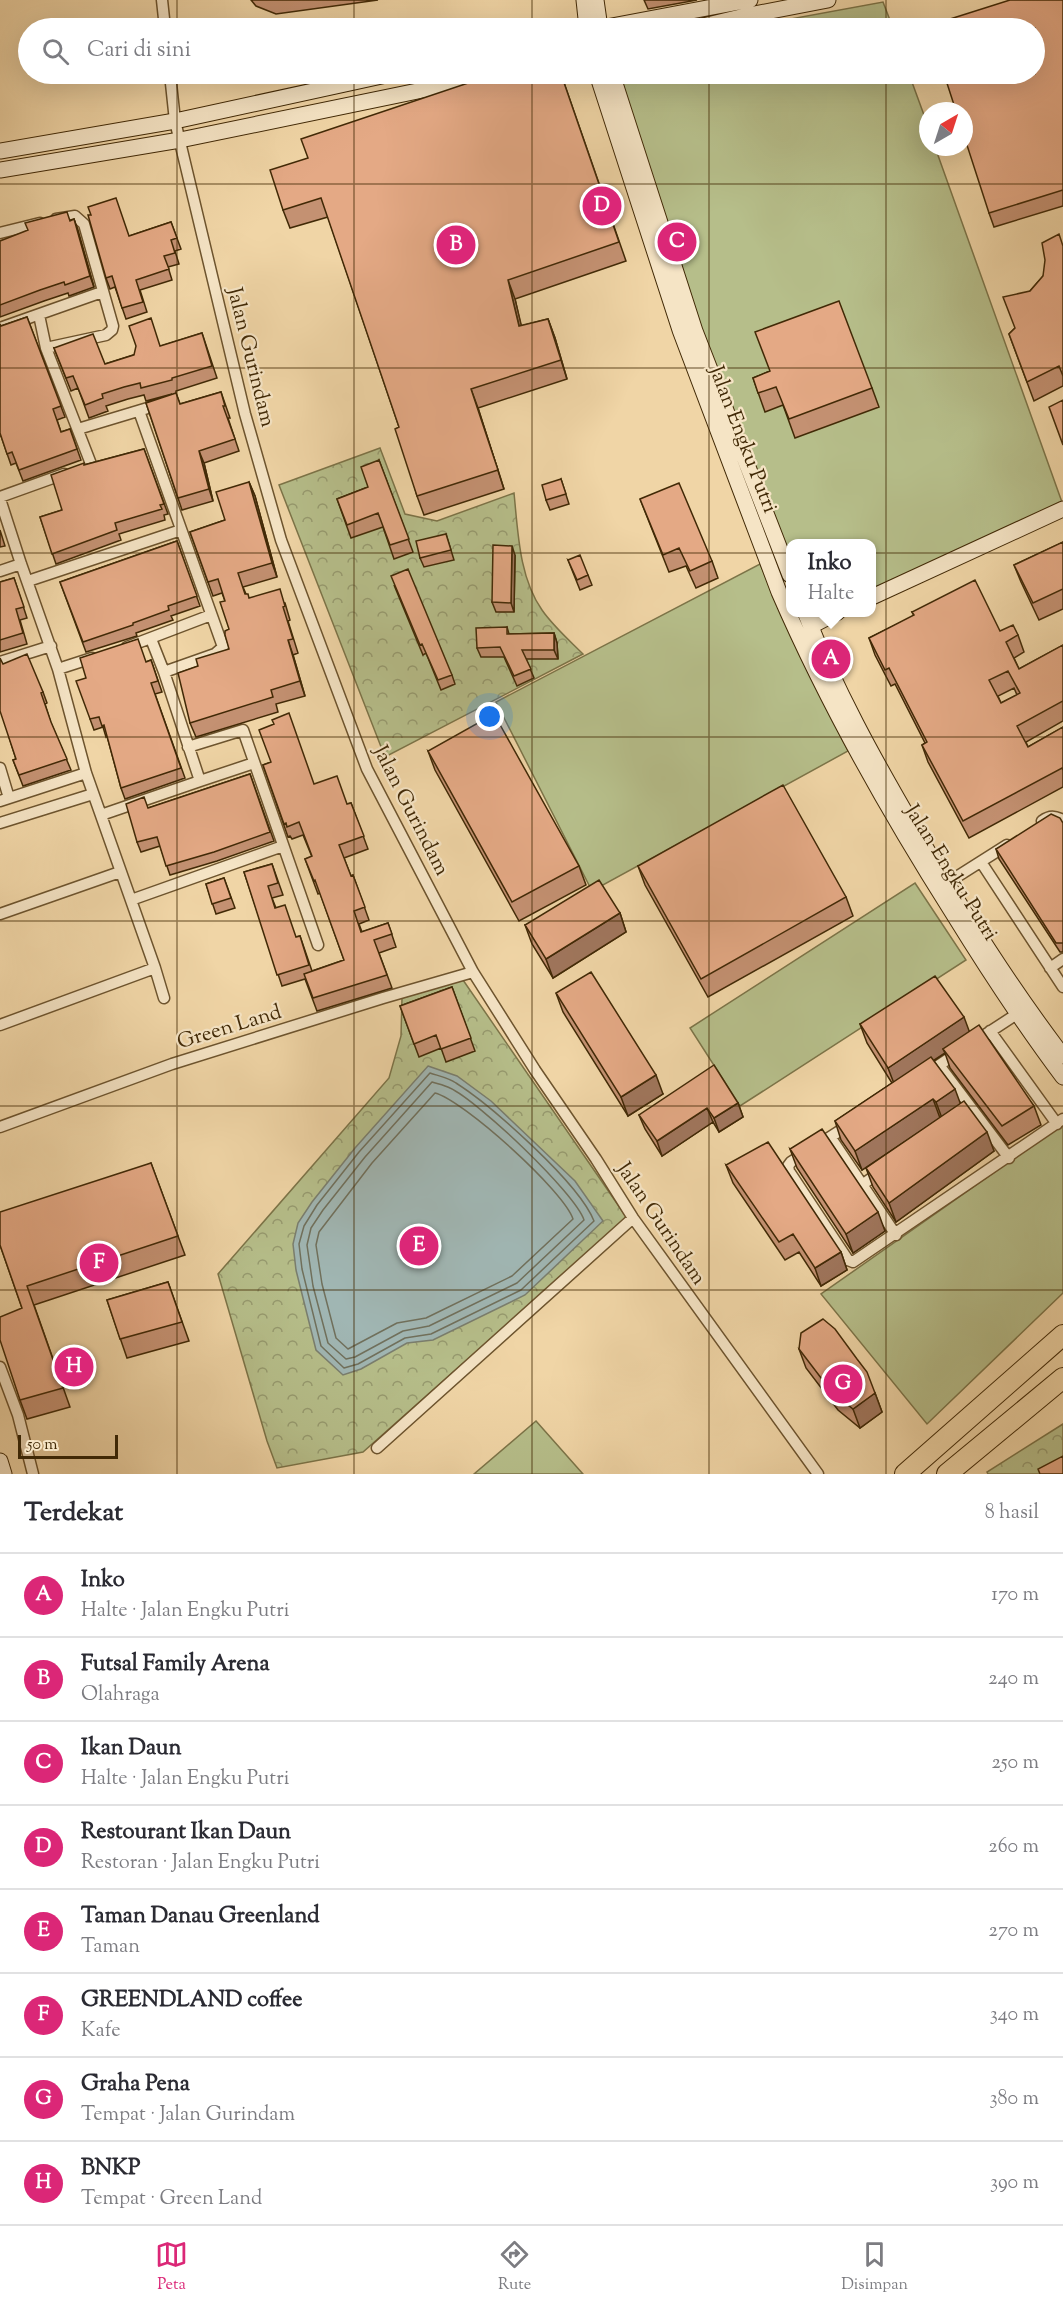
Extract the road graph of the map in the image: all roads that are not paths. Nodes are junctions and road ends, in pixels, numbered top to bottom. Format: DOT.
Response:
graph roads {
  1 [pos="162,0"];
  2 [pos="584,0"];
  3 [pos="596,0"];
  4 [pos="750,0"];
  5 [pos="828,0"];
  6 [pos="164,18"];
  7 [pos="586,18"];
  8 [pos="599,18"];
  9 [pos="654,18"];
  10 [pos="737,18"];
  11 [pos="171,84"];
  12 [pos="345,84"];
  13 [pos="452,84"];
  14 [pos="600,84"];
  15 [pos="615,84"];
  16 [pos="175,121"];
  17 [pos="180,140"];
  18 [pos="0,151"];
  19 [pos="0,170"];
  20 [pos="0,233"];
  21 [pos="102,292"];
  22 [pos="39,315"];
  23 [pos="0,328"];
  24 [pos="46,348"];
  25 [pos="175,400"];
  26 [pos="139,411"];
  27 [pos="78,429"];
  28 [pos="0,498"];
  29 [pos="1063,509"];
  30 [pos="181,530"];
  31 [pos="21,564"];
  32 [pos="786,565"];
  33 [pos="0,571"];
  34 [pos="28,580"];
  35 [pos="876,595"];
  36 [pos="786,608"];
  37 [pos="211,615"];
  38 [pos="790,617"];
  39 [pos="808,619"];
  40 [pos="151,639"];
  41 [pos="51,646"];
  42 [pos="120,649"];
  43 [pos="100,656"];
  44 [pos="0,662"];
  45 [pos="58,669"];
  46 [pos="164,672"];
  47 [pos="188,747"];
  48 [pos="254,763"];
  49 [pos="0,768"];
  50 [pos="86,773"];
  51 [pos="200,781"];
  52 [pos="93,794"];
  53 [pos="4,800"];
  54 [pos="100,815"];
  55 [pos="1063,820"];
  56 [pos="0,823"];
  57 [pos="283,846"];
  58 [pos="981,862"];
  59 [pos="120,872"];
  60 [pos="946,883"];
  61 [pos="131,900"];
  62 [pos="0,914"];
  63 [pos="318,945"];
  64 [pos="1063,959"];
  65 [pos="156,968"];
  66 [pos="1050,968"];
  67 [pos="473,972"];
  68 [pos="1063,987"];
  69 [pos="164,998"];
  70 [pos="1017,1014"];
  71 [pos="0,1025"];
  72 [pos="990,1032"];
  73 [pos="1063,1056"];
  74 [pos="939,1065"];
  75 [pos="1063,1077"];
  76 [pos="919,1078"];
  77 [pos="860,1118"];
  78 [pos="1060,1121"];
  79 [pos="0,1127"];
  80 [pos="831,1138"];
  81 [pos="1009,1158"];
  82 [pos="890,1166"];
  83 [pos="862,1185"];
  84 [pos="633,1218"];
  85 [pos="896,1235"];
  86 [pos="1063,1335"];
  87 [pos="0,1366"];
  88 [pos="1063,1378"];
  89 [pos="5,1396"];
  90 [pos="377,1448"];
  91 [pos="0,1461"];
  92 [pos="4,1474"];
  93 [pos="33,1474"];
  94 [pos="818,1474"];
  95 [pos="905,1474"];
  96 [pos="947,1474"];
  1 -- 6 [label="street"];
  2 -- 7 [label="main road"];
  3 -- 8 [label="main road"];
  4 -- 9 [label="main road"];
  5 -- 10 [label="main road"];
  11 -- 16 [label="street, Jalan Gurindam"];
  12 -- 16 [label="main road"];
  13 -- 17 [label="main road"];
  14 -- 36 [label="main road, Jalan Engku Putri"];
  15 -- 32 [label="main road, Jalan Engku Putri"];
  16 -- 17 [label="street, Jalan Gurindam"];
  16 -- 18 [label="main road"];
  17 -- 19 [label="main road"];
  17 -- 67 [label="street, Jalan Gurindam"];
  20 -- 21 [label="street"];
  21 -- 22 [label="street"];
  21 -- 24 [label="street"];
  22 -- 23 [label="street"];
  22 -- 24 [label="street"];
  24 -- 27 [label="street"];
  25 -- 26 [label="street"];
  26 -- 27 [label="street"];
  26 -- 30 [label="street"];
  27 -- 28 [label="street"];
  28 -- 31 [label="street"];
  29 -- 35 [label="main road"];
  30 -- 34 [label="street"];
  30 -- 37 [label="street"];
  31 -- 33 [label="street"];
  31 -- 34 [label="street"];
  34 -- 41 [label="street"];
  37 -- 40 [label="street"];
  37 -- 46 [label="street"];
  38 -- 70 [label="main road, Jalan Engku Putri"];
  39 -- 60 [label="main road, Jalan Engku Putri"];
  40 -- 42 [label="street"];
  40 -- 46 [label="street"];
  41 -- 44 [label="street"];
  41 -- 45 [label="street"];
  43 -- 45 [label="street"];
  45 -- 50 [label="street"];
  46 -- 47 [label="street"];
  47 -- 48 [label="street"];
  47 -- 51 [label="street"];
  48 -- 51 [label="street"];
  48 -- 57 [label="street"];
  49 -- 53 [label="street"];
  50 -- 52 [label="street"];
  50 -- 53 [label="street"];
  51 -- 54 [label="street"];
  52 -- 54 [label="street"];
  52 -- 56 [label="street"];
  54 -- 59 [label="street"];
  55 -- 58 [label="street"];
  57 -- 61 [label="street"];
  57 -- 63 [label="street"];
  58 -- 60 [label="street"];
  58 -- 66 [label="street"];
  59 -- 61 [label="street"];
  59 -- 62 [label="street"];
  60 -- 73 [label="main road, Jalan Engku Putri"];
  61 -- 65 [label="street"];
  64 -- 66 [label="street"];
  65 -- 69 [label="street"];
  65 -- 71 [label="street"];
  66 -- 68 [label="street"];
  67 -- 79 [label="street, Green Land"];
  67 -- 84 [label="street, Jalan Gurindam"];
  70 -- 72 [label="street"];
  70 -- 75 [label="main road, Jalan Engku Putri"];
  72 -- 74 [label="street"];
  72 -- 78 [label="street"];
  74 -- 76 [label="street"];
  74 -- 81 [label="street"];
  77 -- 80 [label="street"];
  78 -- 81 [label="street"];
  80 -- 83 [label="street"];
  80 -- 85 [label="street"];
  81 -- 85 [label="street"];
  82 -- 83 [label="street"];
  83 -- 85 [label="street"];
  84 -- 90 [label="street"];
  84 -- 94 [label="street, Jalan Gurindam"];
  86 -- 95 [label="highway"];
  87 -- 89 [label="street"];
  88 -- 96 [label="highway"];
  89 -- 93 [label="street"];
  91 -- 92 [label="main road"];
}
